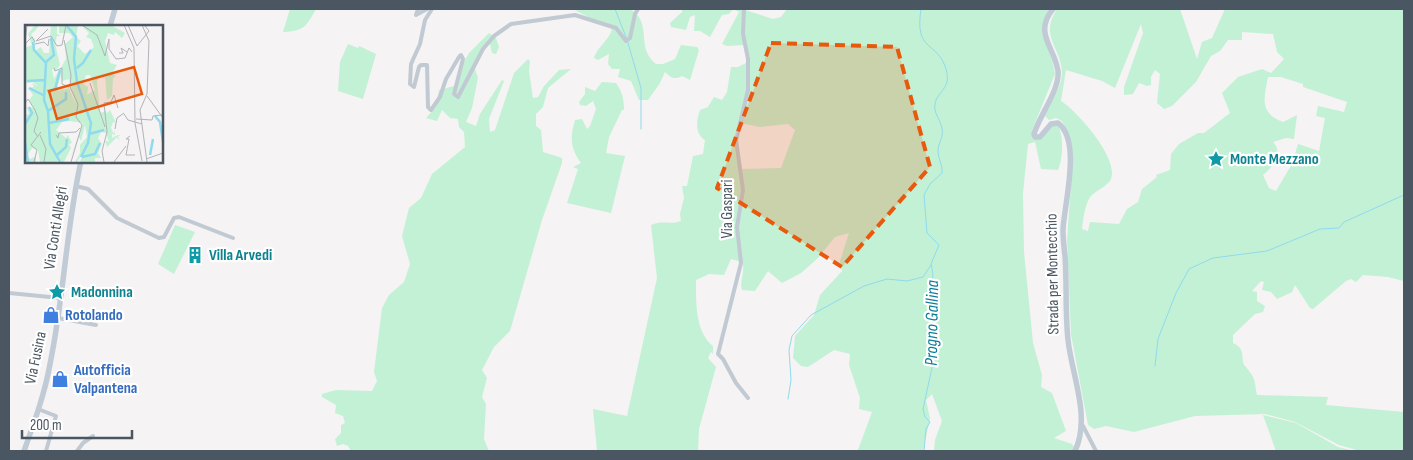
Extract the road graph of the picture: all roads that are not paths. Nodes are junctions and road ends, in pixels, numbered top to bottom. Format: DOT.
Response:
graph roads {
  1 [pos="115,9"];
  2 [pos="418,9"];
  3 [pos="427,9"];
  4 [pos="432,9"];
  5 [pos="638,9"];
  6 [pos="744,9"];
  7 [pos="1053,9"];
  8 [pos="110,25"];
  9 [pos="81,162"];
  10 [pos="76,186"];
  11 [pos="233,238"];
  12 [pos="9,293"];
  13 [pos="60,298"];
  14 [pos="9,300"];
  15 [pos="58,318"];
  16 [pos="96,325"];
  17 [pos="748,398"];
  18 [pos="38,409"];
  19 [pos="1083,426"];
  20 [pos="93,436"];
  21 [pos="24,451"];
  22 [pos="46,451"];
  23 [pos="76,451"];
  24 [pos="1075,451"];
  25 [pos="1096,451"];
  1 -- 8 [label="street"];
  2 -- 3 [label="street"];
  4 -- 5 [label="street"];
  6 -- 17 [label="street, Via Gaspari"];
  7 -- 19 [label="street, Strada per Montecchio"];
  9 -- 10 [label="street, Via Conti Allegri"];
  10 -- 11 [label="street"];
  10 -- 13 [label="street, Via Conti Allegri"];
  12 -- 13 [label="street"];
  12 -- 14 [label="street"];
  13 -- 15 [label="street, Via Fusina"];
  15 -- 16 [label="street"];
  15 -- 18 [label="street, Via Fusina"];
  18 -- 21 [label="street, Via Fusina"];
  18 -- 22 [label="street"];
  19 -- 24 [label="street, Strada per Montecchio"];
  19 -- 25 [label="street"];
  20 -- 23 [label="street"];
}
